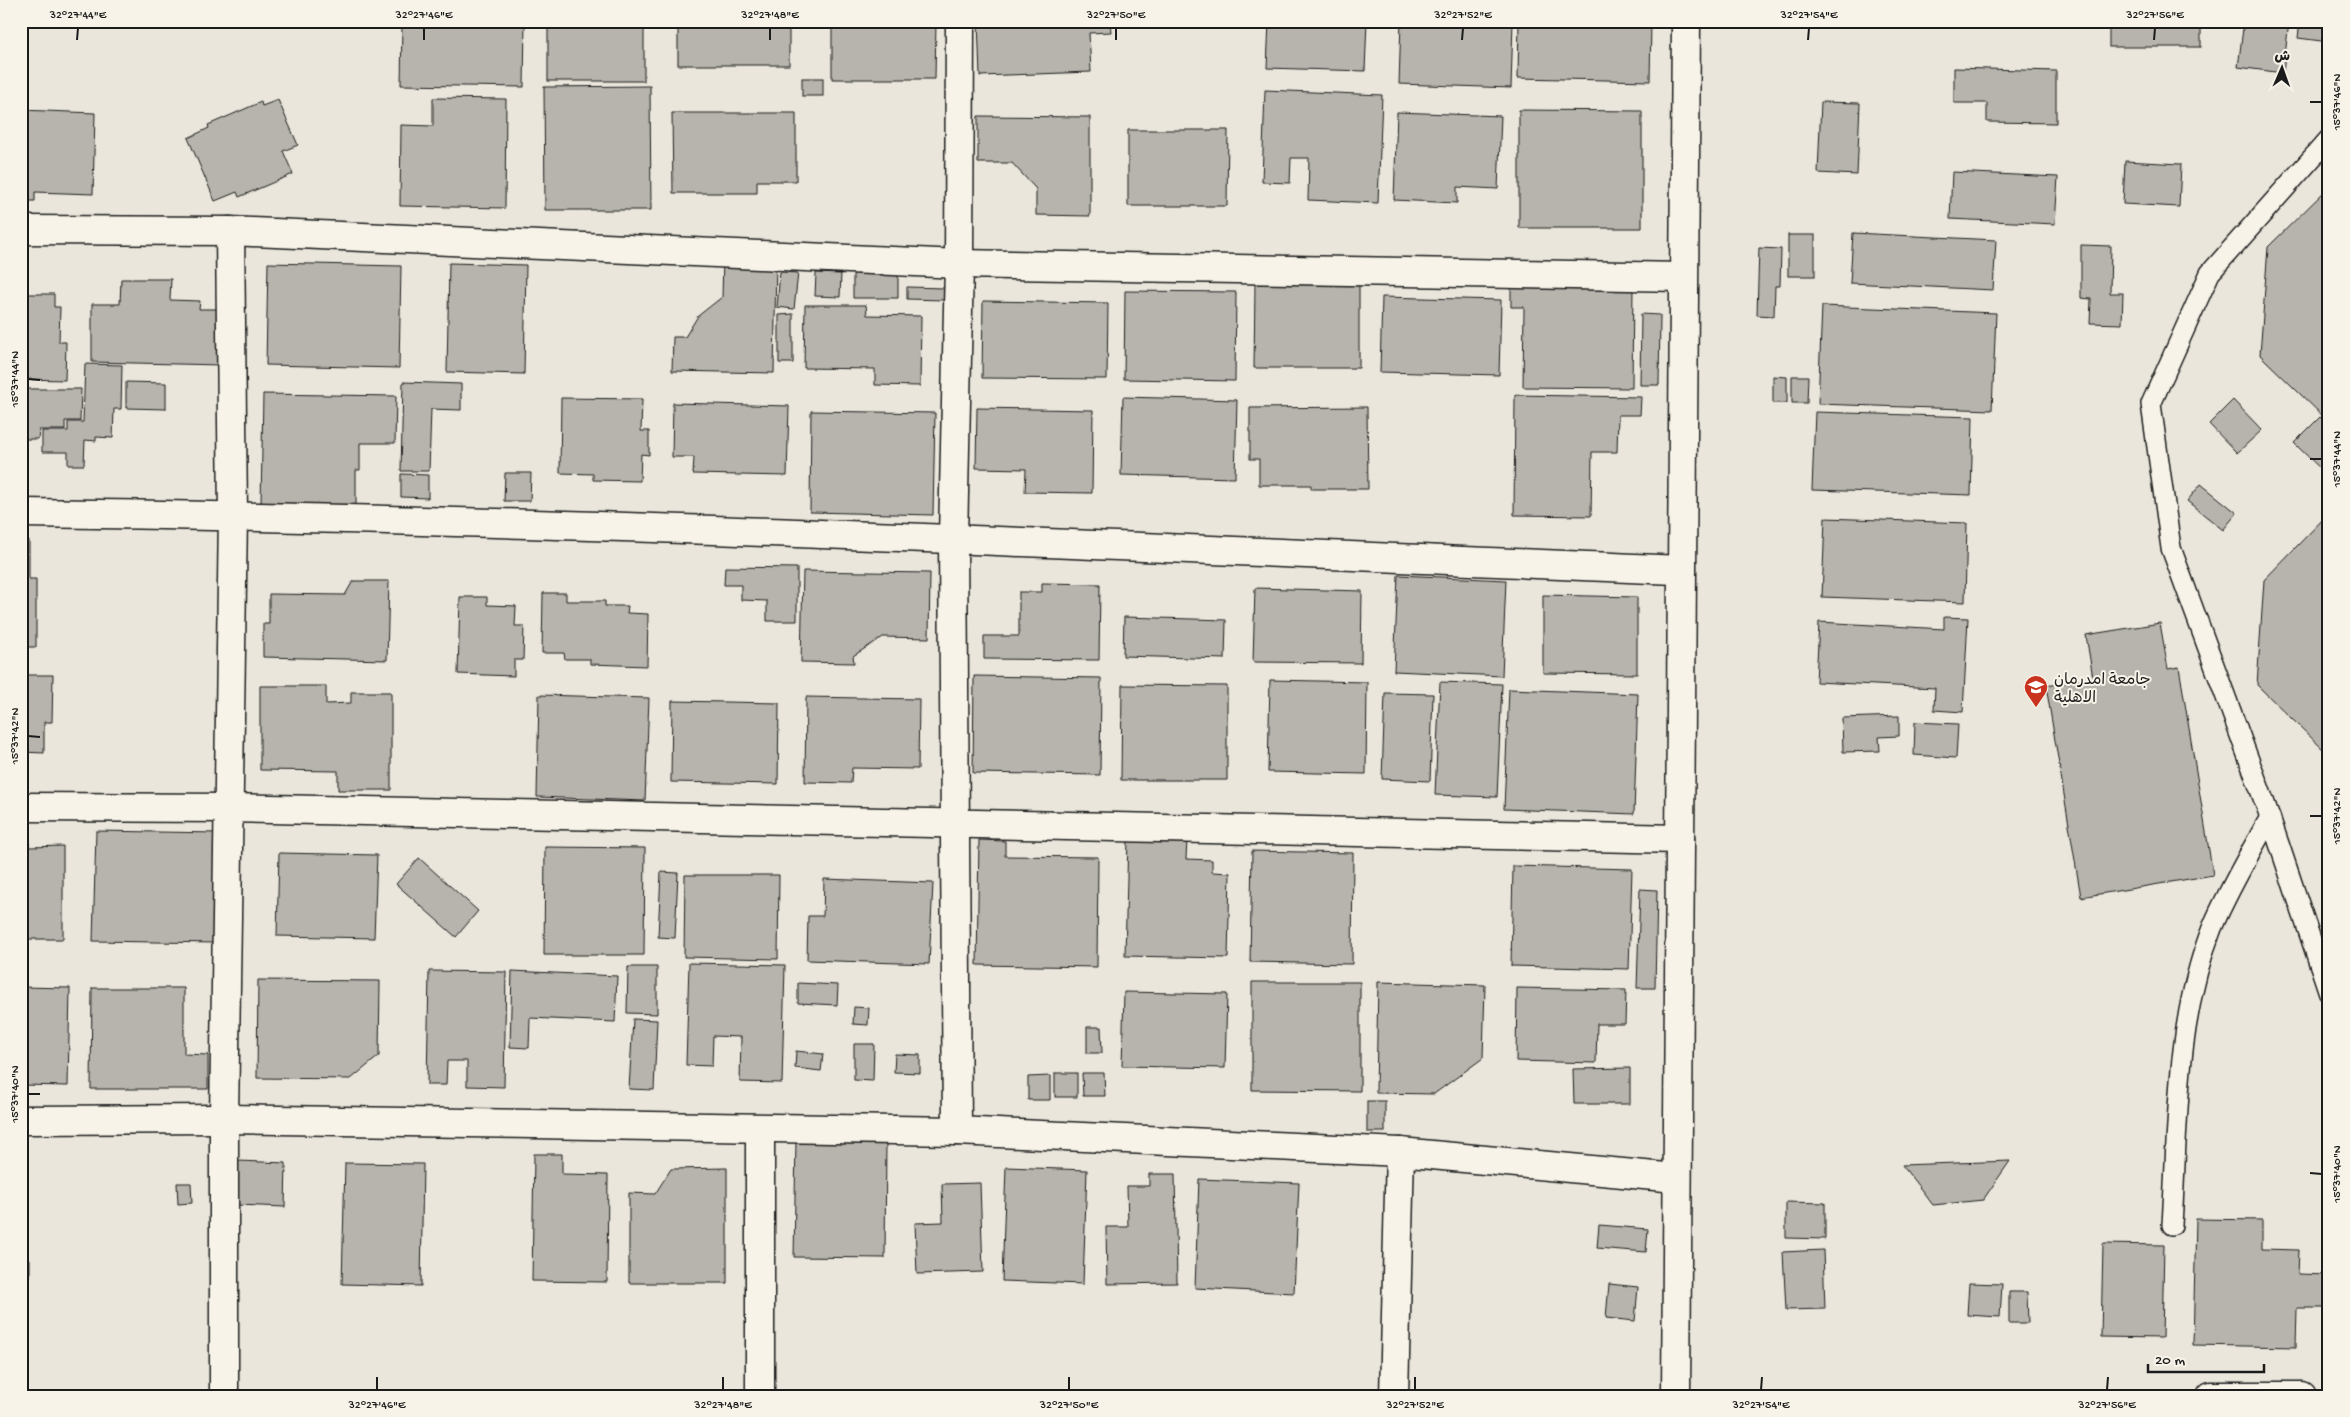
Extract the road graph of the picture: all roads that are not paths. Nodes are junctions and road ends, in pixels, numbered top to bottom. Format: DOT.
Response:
graph roads {
  1 [pos="960,21"];
  2 [pos="1686,21"];
  3 [pos="2329,138"];
  4 [pos="21,230"];
  5 [pos="230,231"];
  6 [pos="959,264"];
  7 [pos="1683,277"];
  8 [pos="21,513"];
  9 [pos="233,515"];
  10 [pos="953,539"];
  11 [pos="1680,570"];
  12 [pos="21,807"];
  13 [pos="229,808"];
  14 [pos="2270,817"];
  15 [pos="954,824"];
  16 [pos="1680,839"];
  17 [pos="2329,993"];
  18 [pos="224,1119"];
  19 [pos="21,1120"];
  20 [pos="760,1129"];
  21 [pos="957,1131"];
  22 [pos="1400,1152"];
  23 [pos="1676,1178"];
  24 [pos="2172,1226"];
  25 [pos="2248,1395"];
  26 [pos="224,1396"];
  27 [pos="760,1396"];
  28 [pos="1394,1396"];
  29 [pos="1676,1396"];
  30 [pos="2211,1396"];
  31 [pos="2302,1396"];
  1 -- 6 [label="street"];
  2 -- 7 [label="street"];
  3 -- 14 [label="lane"];
  4 -- 5 [label="street"];
  5 -- 6 [label="street"];
  5 -- 9 [label="street"];
  6 -- 7 [label="street"];
  6 -- 10 [label="street"];
  7 -- 11 [label="street"];
  8 -- 9 [label="street"];
  9 -- 10 [label="street"];
  9 -- 13 [label="street"];
  10 -- 11 [label="street"];
  10 -- 15 [label="street"];
  11 -- 16 [label="street"];
  12 -- 13 [label="street"];
  13 -- 15 [label="street"];
  13 -- 18 [label="street"];
  14 -- 17 [label="lane"];
  14 -- 24 [label="lane"];
  15 -- 16 [label="street"];
  15 -- 21 [label="street"];
  16 -- 23 [label="street"];
  18 -- 19 [label="street"];
  18 -- 20 [label="street"];
  18 -- 26 [label="street"];
  20 -- 21 [label="street"];
  20 -- 27 [label="street"];
  21 -- 22 [label="street"];
  22 -- 23 [label="street"];
  22 -- 28 [label="street"];
  23 -- 29 [label="street"];
  25 -- 30 [label="street"];
  25 -- 31 [label="street"];
}
